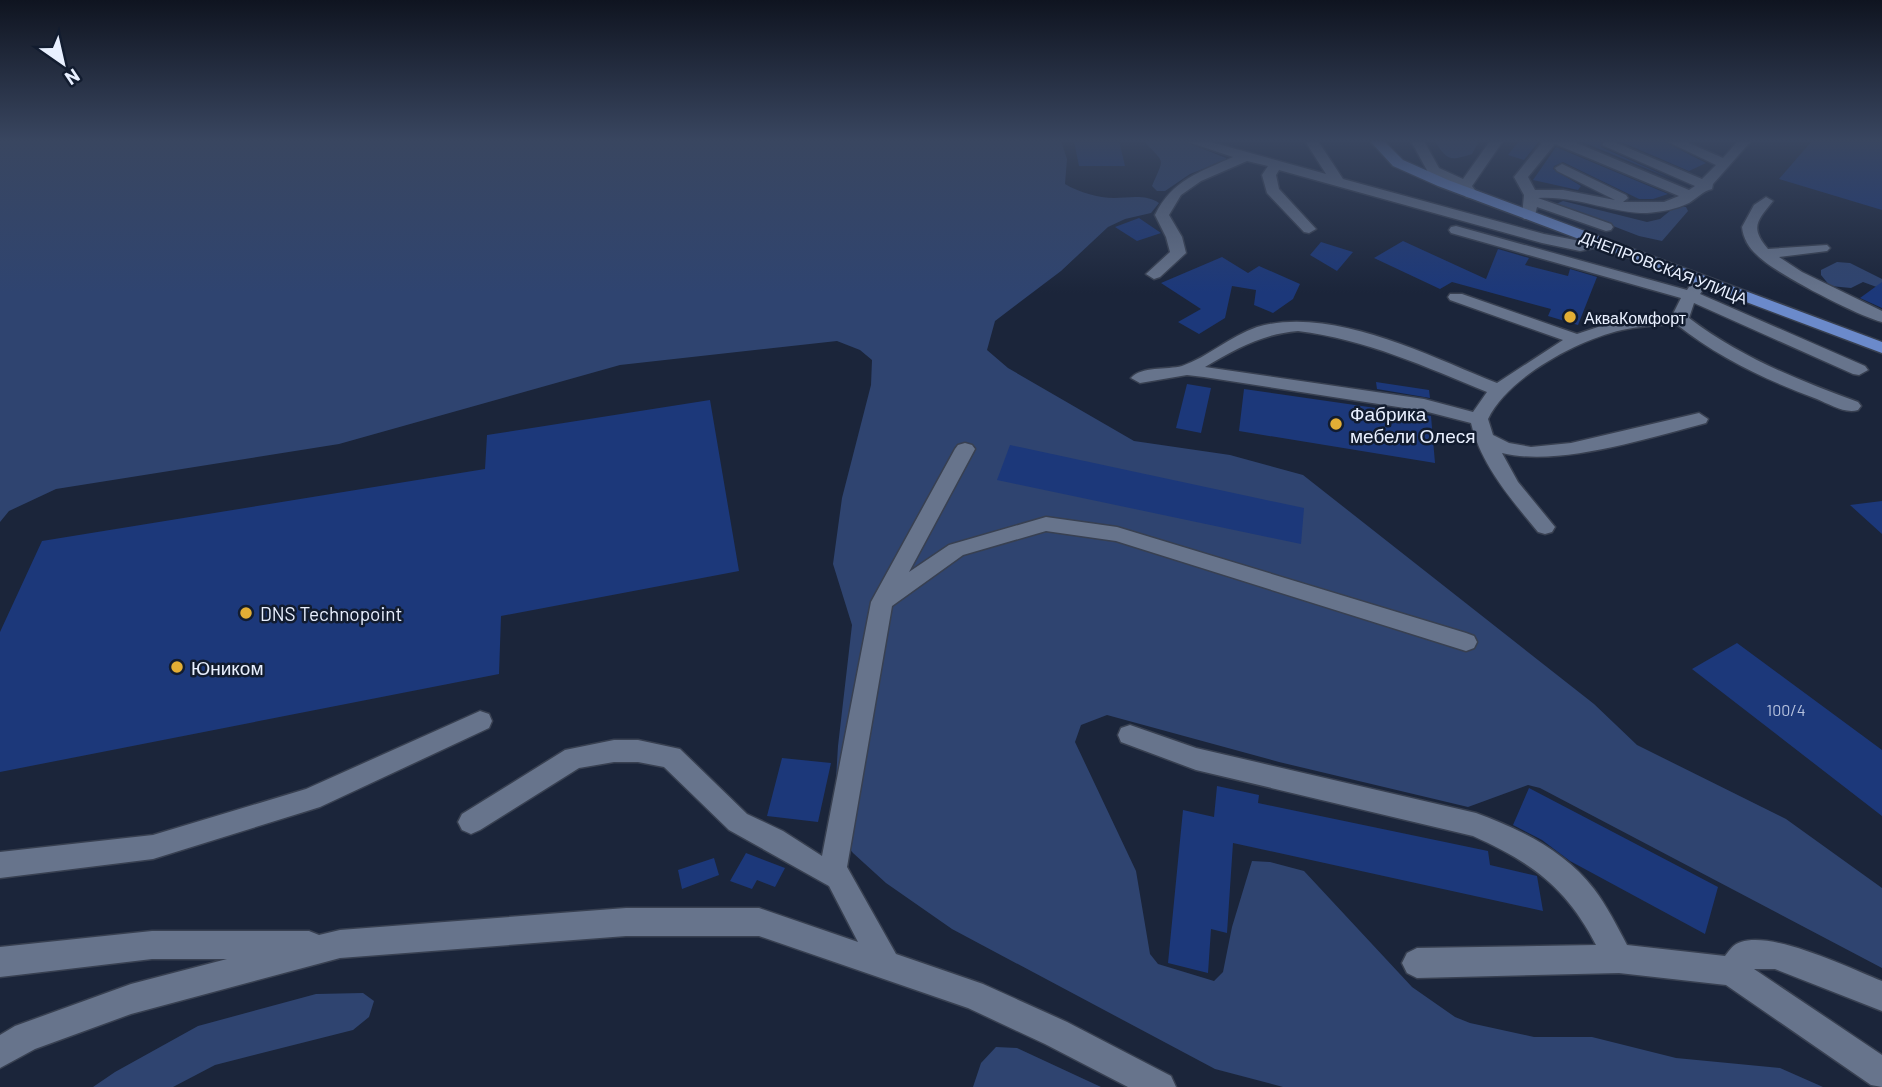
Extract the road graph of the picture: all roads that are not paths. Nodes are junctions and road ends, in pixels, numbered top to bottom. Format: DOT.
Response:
graph roads {
  1 [pos="1174,192"];
  2 [pos="1274,192"];
  3 [pos="1376,192"];
  4 [pos="1476,192"];
  5 [pos="1526,192"];
  6 [pos="1610,192"];
  7 [pos="1645,192"];
  8 [pos="1681,192"];
  9 [pos="1696,192"];
  10 [pos="1691,196"];
  11 [pos="1661,199"];
  12 [pos="1766,201"];
  13 [pos="1530,204"];
  14 [pos="1645,209"];
  15 [pos="1606,227"];
  16 [pos="1309,229"];
  17 [pos="1456,230"];
  18 [pos="1599,243"];
  19 [pos="1822,248"];
  20 [pos="1764,254"];
  21 [pos="1154,274"];
  22 [pos="1696,288"];
  23 [pos="1456,297"];
  24 [pos="1882,317"];
  25 [pos="1679,319"];
  26 [pos="1575,339"];
  27 [pos="1882,348"];
  28 [pos="1187,370"];
  29 [pos="1859,370"];
  30 [pos="1140,378"];
  31 [pos="1497,389"];
  32 [pos="1852,406"];
  33 [pos="1479,419"];
  34 [pos="1699,419"];
  35 [pos="1484,439"];
  36 [pos="965,449"];
  37 [pos="1545,527"];
  38 [pos="882,602"];
  39 [pos="1466,642"];
  40 [pos="480,722"];
  41 [pos="1130,735"];
  42 [pos="471,822"];
  43 [pos="0,865"];
  44 [pos="832,874"];
  45 [pos="340,944"];
  46 [pos="1619,959"];
  47 [pos="0,962"];
  48 [pos="1417,963"];
  49 [pos="885,964"];
  50 [pos="1731,971"];
  51 [pos="1882,996"];
  52 [pos="0,1053"];
  53 [pos="1882,1074"];
  54 [pos="1160,1087"];
  1 -- 21 [label="lane"];
  2 -- 16 [label="lane"];
  3 -- 18 [label="lane"];
  4 -- 13 [label="main road, ДНЕПРОВСКАЯ УЛИЦА"];
  5 -- 13 [label="lane"];
  6 -- 14 [label="lane"];
  7 -- 11 [label="lane"];
  8 -- 10 [label="lane"];
  9 -- 10 [label="lane"];
  10 -- 14 [label="lane"];
  12 -- 20 [label="lane"];
  13 -- 14 [label="lane"];
  13 -- 15 [label="lane"];
  13 -- 18 [label="main road, ДНЕПРОВСКАЯ УЛИЦА"];
  17 -- 22 [label="lane"];
  18 -- 22 [label="main road, ДНЕПРОВСКАЯ УЛИЦА"];
  19 -- 20 [label="lane"];
  20 -- 24 [label="lane"];
  22 -- 25 [label="lane"];
  22 -- 27 [label="main road, ДНЕПРОВСКАЯ УЛИЦА"];
  22 -- 29 [label="lane"];
  23 -- 26 [label="lane"];
  25 -- 26 [label="lane"];
  25 -- 32 [label="lane"];
  26 -- 31 [label="lane"];
  28 -- 30 [label="lane"];
  28 -- 31 [label="lane"];
  28 -- 33 [label="lane"];
  31 -- 33 [label="lane"];
  33 -- 35 [label="lane"];
  34 -- 35 [label="lane"];
  35 -- 37 [label="lane"];
  36 -- 38 [label="lane"];
  38 -- 39 [label="lane"];
  38 -- 44 [label="lane"];
  40 -- 43 [label="lane"];
  41 -- 46 [label="lane"];
  42 -- 44 [label="lane"];
  44 -- 49 [label="lane"];
  45 -- 47 [label="lane"];
  45 -- 49 [label="lane"];
  45 -- 52 [label="lane"];
  46 -- 48 [label="lane"];
  46 -- 50 [label="lane"];
  49 -- 54 [label="lane"];
  50 -- 51 [label="lane"];
  50 -- 53 [label="lane"];
}
